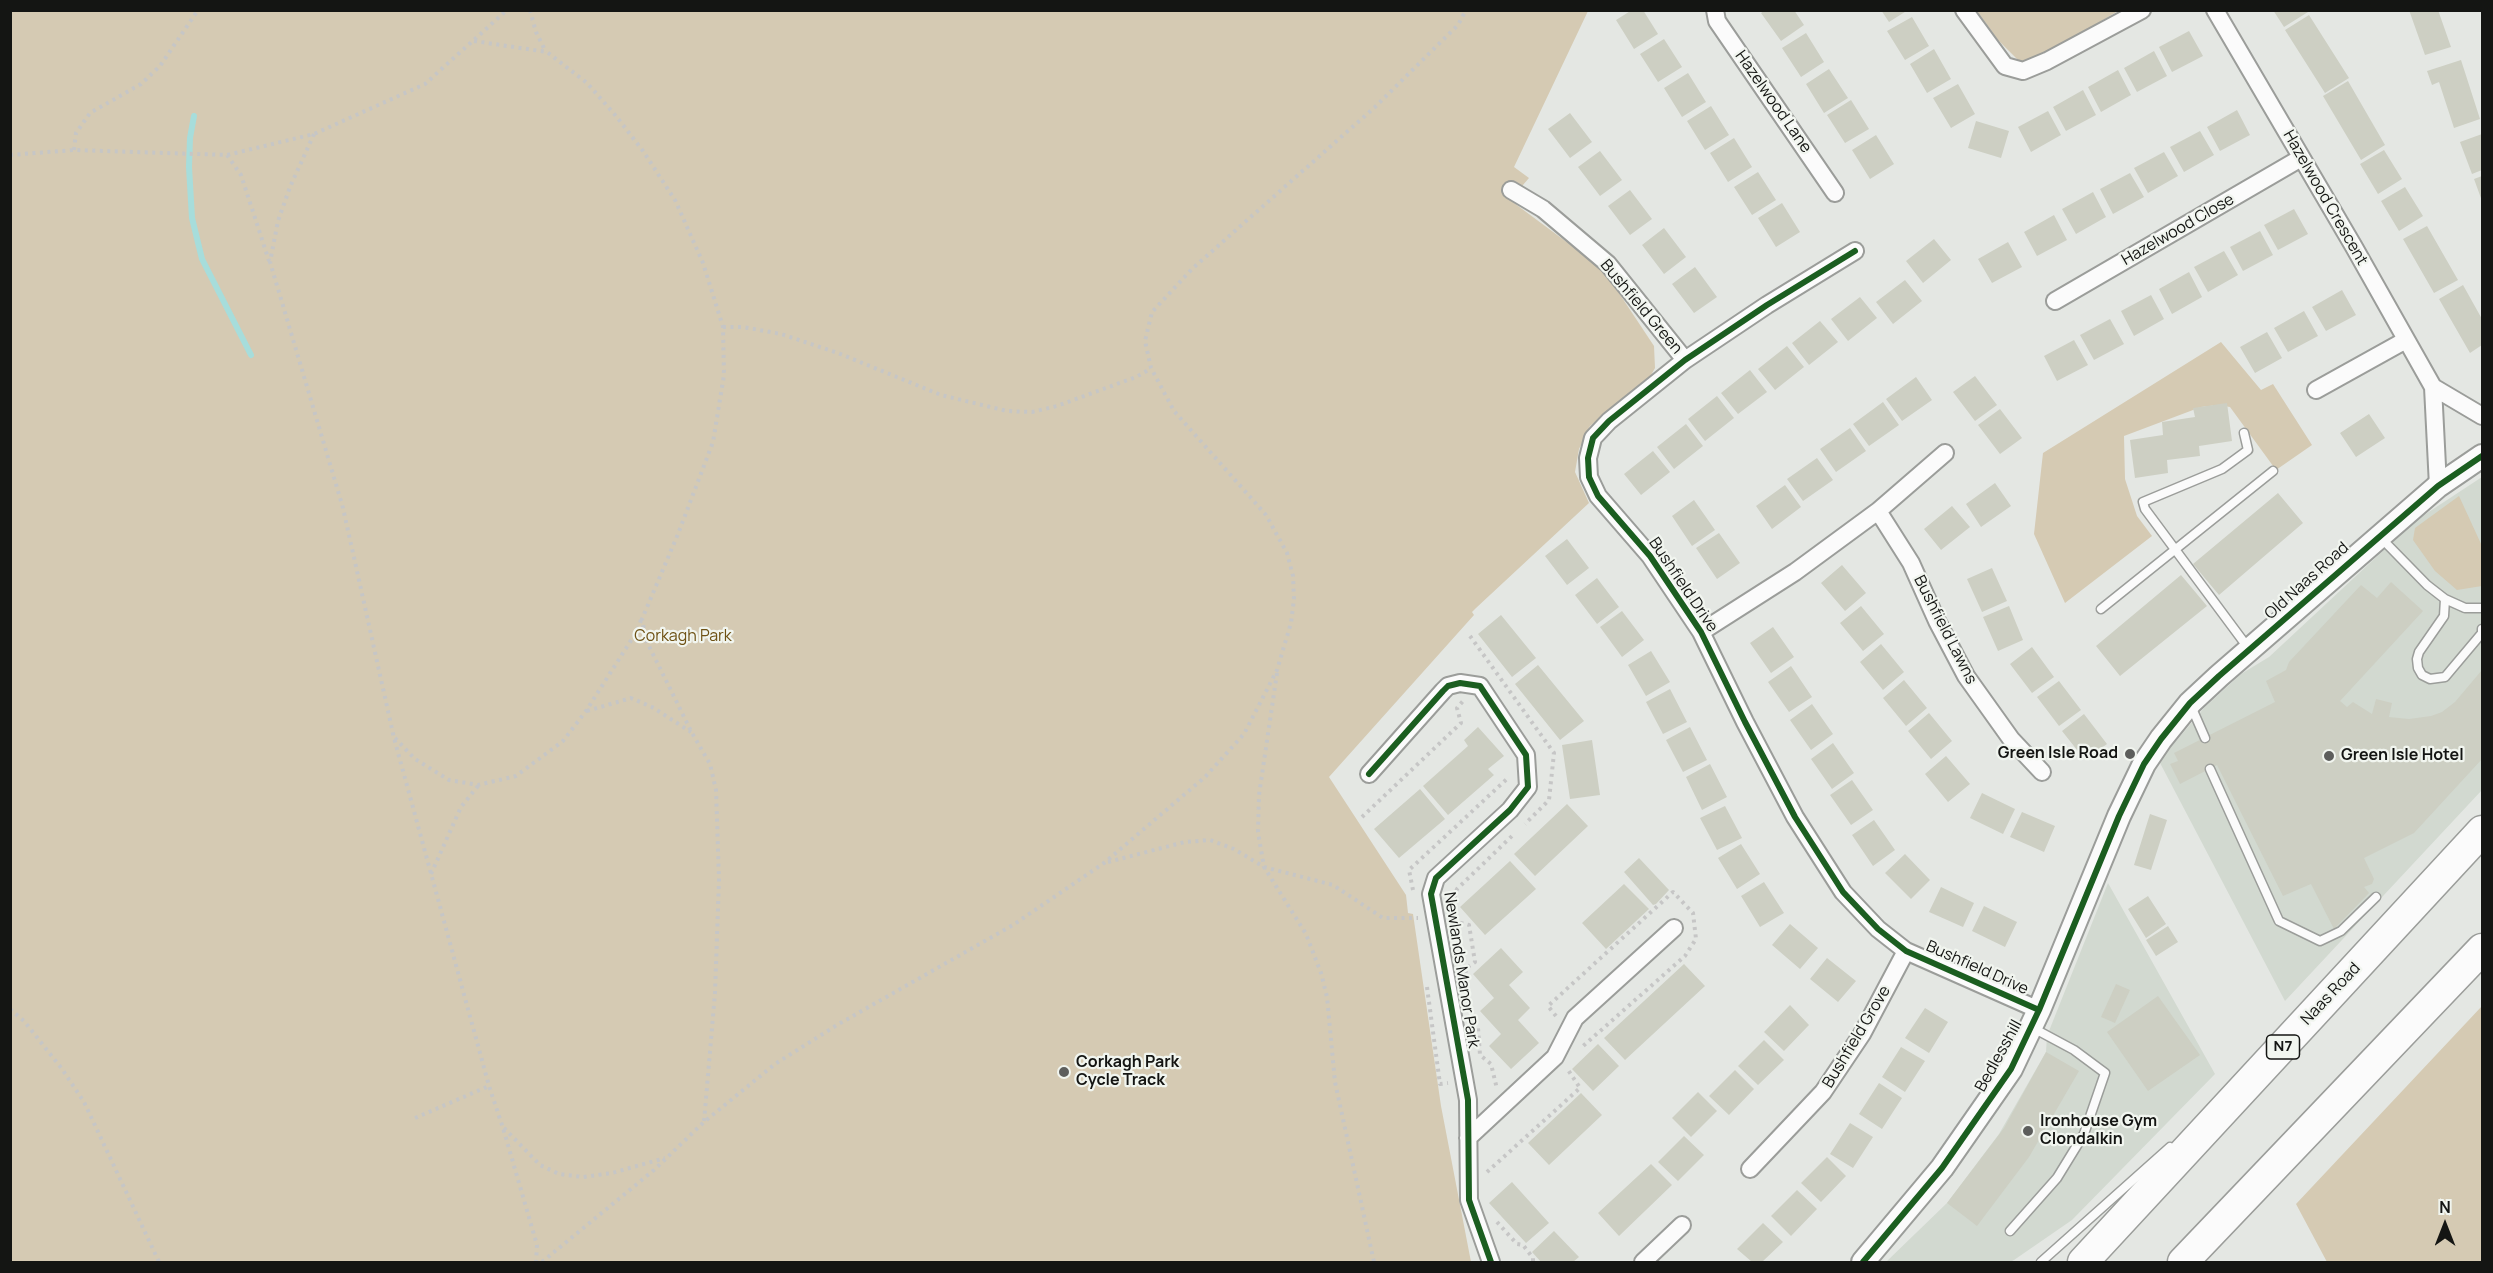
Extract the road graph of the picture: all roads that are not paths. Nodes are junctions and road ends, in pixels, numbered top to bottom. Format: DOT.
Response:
graph roads {
  1 [pos="1715,10"];
  2 [pos="1964,10"];
  3 [pos="2142,10"];
  4 [pos="2215,10"];
  5 [pos="2301,158"];
  6 [pos="1511,190"];
  7 [pos="1835,193"];
  8 [pos="1855,251"];
  9 [pos="2055,301"];
  10 [pos="2406,340"];
  11 [pos="1685,360"];
  12 [pos="2433,387"];
  13 [pos="2316,390"];
  14 [pos="2482,416"];
  15 [pos="2244,433"];
  16 [pos="1945,453"];
  17 [pos="2482,456"];
  18 [pos="2273,471"];
  19 [pos="2438,486"];
  20 [pos="1878,511"];
  21 [pos="2379,535"];
  22 [pos="2175,550"];
  23 [pos="2445,600"];
  24 [pos="2482,608"];
  25 [pos="2101,609"];
  26 [pos="2482,629"];
  27 [pos="1701,632"];
  28 [pos="2249,650"];
  29 [pos="2190,703"];
  30 [pos="2205,738"];
  31 [pos="2160,739"];
  32 [pos="2210,769"];
  33 [pos="2042,772"];
  34 [pos="1369,774"];
  35 [pos="2482,831"];
  36 [pos="2435,868"];
  37 [pos="2376,897"];
  38 [pos="1674,928"];
  39 [pos="2482,949"];
  40 [pos="1906,951"];
  41 [pos="2035,1019"];
  42 [pos="2211,1110"];
  43 [pos="1468,1138"];
  44 [pos="2176,1141"];
  45 [pos="1750,1169"];
  46 [pos="1682,1225"];
  47 [pos="2010,1232"];
  48 [pos="1651,1260"];
  49 [pos="1491,1263"];
  50 [pos="1863,1263"];
  51 [pos="2041,1263"];
  52 [pos="2083,1263"];
  53 [pos="2183,1263"];
  1 -- 7 [label="street, Hazelwood Lane"];
  2 -- 3 [label="street"];
  4 -- 5 [label="street, Hazelwood Crescent"];
  5 -- 9 [label="street, Hazelwood Close"];
  5 -- 10 [label="street, Hazelwood Crescent"];
  6 -- 11 [label="street, Bushfield Green"];
  8 -- 11 [label="street, Bushfield Drive"];
  10 -- 12 [label="street, Hazelwood Crescent"];
  10 -- 13 [label="street"];
  11 -- 27 [label="street, Bushfield Drive"];
  12 -- 14 [label="street"];
  12 -- 19 [label="street"];
  15 -- 22 [label="lane"];
  16 -- 20 [label="street"];
  17 -- 19 [label="street, Old Naas Road"];
  18 -- 22 [label="lane"];
  19 -- 21 [label="street, Old Naas Road"];
  20 -- 27 [label="street"];
  20 -- 33 [label="street, Bushfield Lawns"];
  21 -- 23 [label="lane"];
  21 -- 28 [label="street, Old Naas Road"];
  22 -- 25 [label="lane"];
  22 -- 28 [label="lane"];
  23 -- 24 [label="lane"];
  23 -- 26 [label="lane"];
  27 -- 40 [label="street, Bushfield Drive"];
  28 -- 29 [label="street, Old Naas Road"];
  29 -- 30 [label="lane"];
  29 -- 31 [label="street, Old Naas Road"];
  31 -- 41 [label="street, Bedlesshill"];
  32 -- 37 [label="lane"];
  34 -- 43 [label="street, Newlands Manor Park"];
  35 -- 52 [label="highway, Naas Road / N7"];
  36 -- 42 [label="lane"];
  38 -- 43 [label="street"];
  39 -- 53 [label="highway"];
  40 -- 41 [label="street, Bushfield Drive"];
  40 -- 45 [label="street, Bushfield Grove"];
  41 -- 47 [label="lane"];
  41 -- 50 [label="street, Bedlesshill"];
  43 -- 49 [label="street, Newlands Manor Park"];
  44 -- 51 [label="lane"];
  46 -- 48 [label="street"];
}
